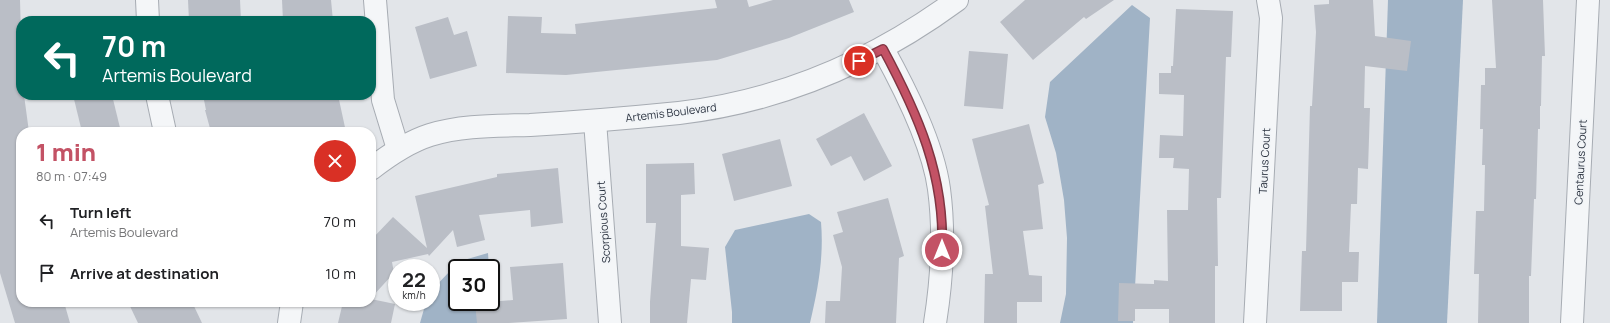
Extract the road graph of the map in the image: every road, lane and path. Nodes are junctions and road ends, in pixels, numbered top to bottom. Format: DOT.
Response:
graph roads {
  1 [pos="147,0"];
  2 [pos="375,0"];
  3 [pos="957,0"];
  4 [pos="1268,0"];
  5 [pos="1588,0"];
  6 [pos="148,16"];
  7 [pos="883,49"];
  8 [pos="158,100"];
  9 [pos="595,121"];
  10 [pos="165,127"];
  11 [pos="398,149"];
  12 [pos="376,165"];
  13 [pos="291,307"];
  14 [pos="289,323"];
  15 [pos="610,323"];
  16 [pos="935,323"];
  17 [pos="1255,323"];
  18 [pos="1572,323"];
  1 -- 6 [label="street"];
  2 -- 11 [label="street"];
  3 -- 7 [label="street, Artemis Boulevard"];
  4 -- 17 [label="street, Taurus Court"];
  5 -- 18 [label="street, Centaurus Court"];
  7 -- 9 [label="street, Artemis Boulevard"];
  7 -- 16 [label="street"];
  8 -- 10 [label="street"];
  9 -- 11 [label="street, Artemis Boulevard"];
  9 -- 15 [label="street, Scorpious Court"];
  11 -- 12 [label="street, Artemis Boulevard"];
  13 -- 14 [label="street"];
}
